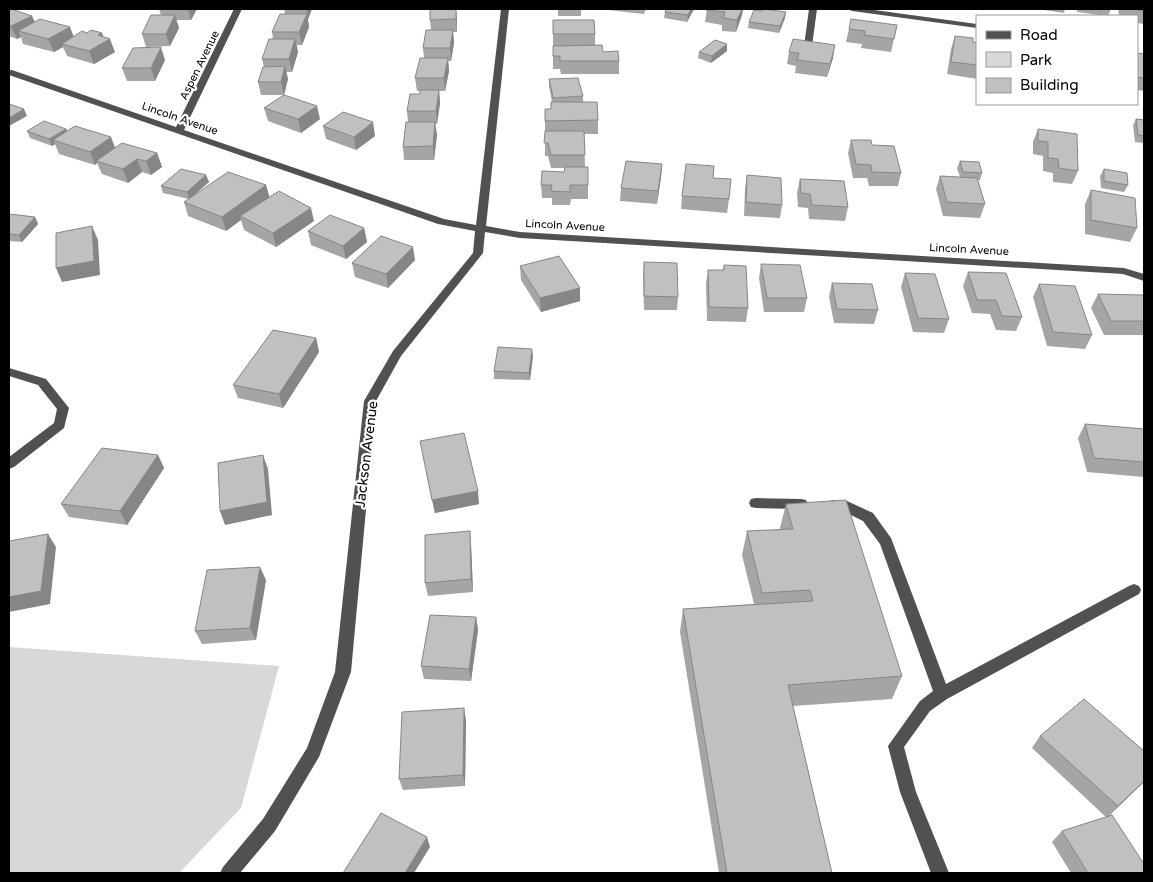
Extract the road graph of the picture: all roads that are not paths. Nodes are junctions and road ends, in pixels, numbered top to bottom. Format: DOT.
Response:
graph roads {
  1 [pos="238,9"];
  2 [pos="505,9"];
  3 [pos="813,9"];
  4 [pos="852,9"];
  5 [pos="976,26"];
  6 [pos="808,46"];
  7 [pos="9,72"];
  8 [pos="179,131"];
  9 [pos="482,227"];
  10 [pos="1144,278"];
  11 [pos="9,372"];
  12 [pos="9,464"];
  13 [pos="756,504"];
  14 [pos="1134,590"];
  15 [pos="942,694"];
  16 [pos="229,873"];
  17 [pos="940,873"];
  1 -- 8 [label="street, Aspen Avenue"];
  2 -- 9 [label="street, Jackson Avenue"];
  3 -- 6 [label="street"];
  4 -- 5 [label="street"];
  7 -- 8 [label="street, Lincoln Avenue"];
  8 -- 9 [label="street, Lincoln Avenue"];
  9 -- 10 [label="street, Lincoln Avenue"];
  9 -- 16 [label="street, Jackson Avenue"];
  11 -- 12 [label="street"];
  13 -- 15 [label="street"];
  14 -- 15 [label="street"];
  15 -- 17 [label="street"];
}
